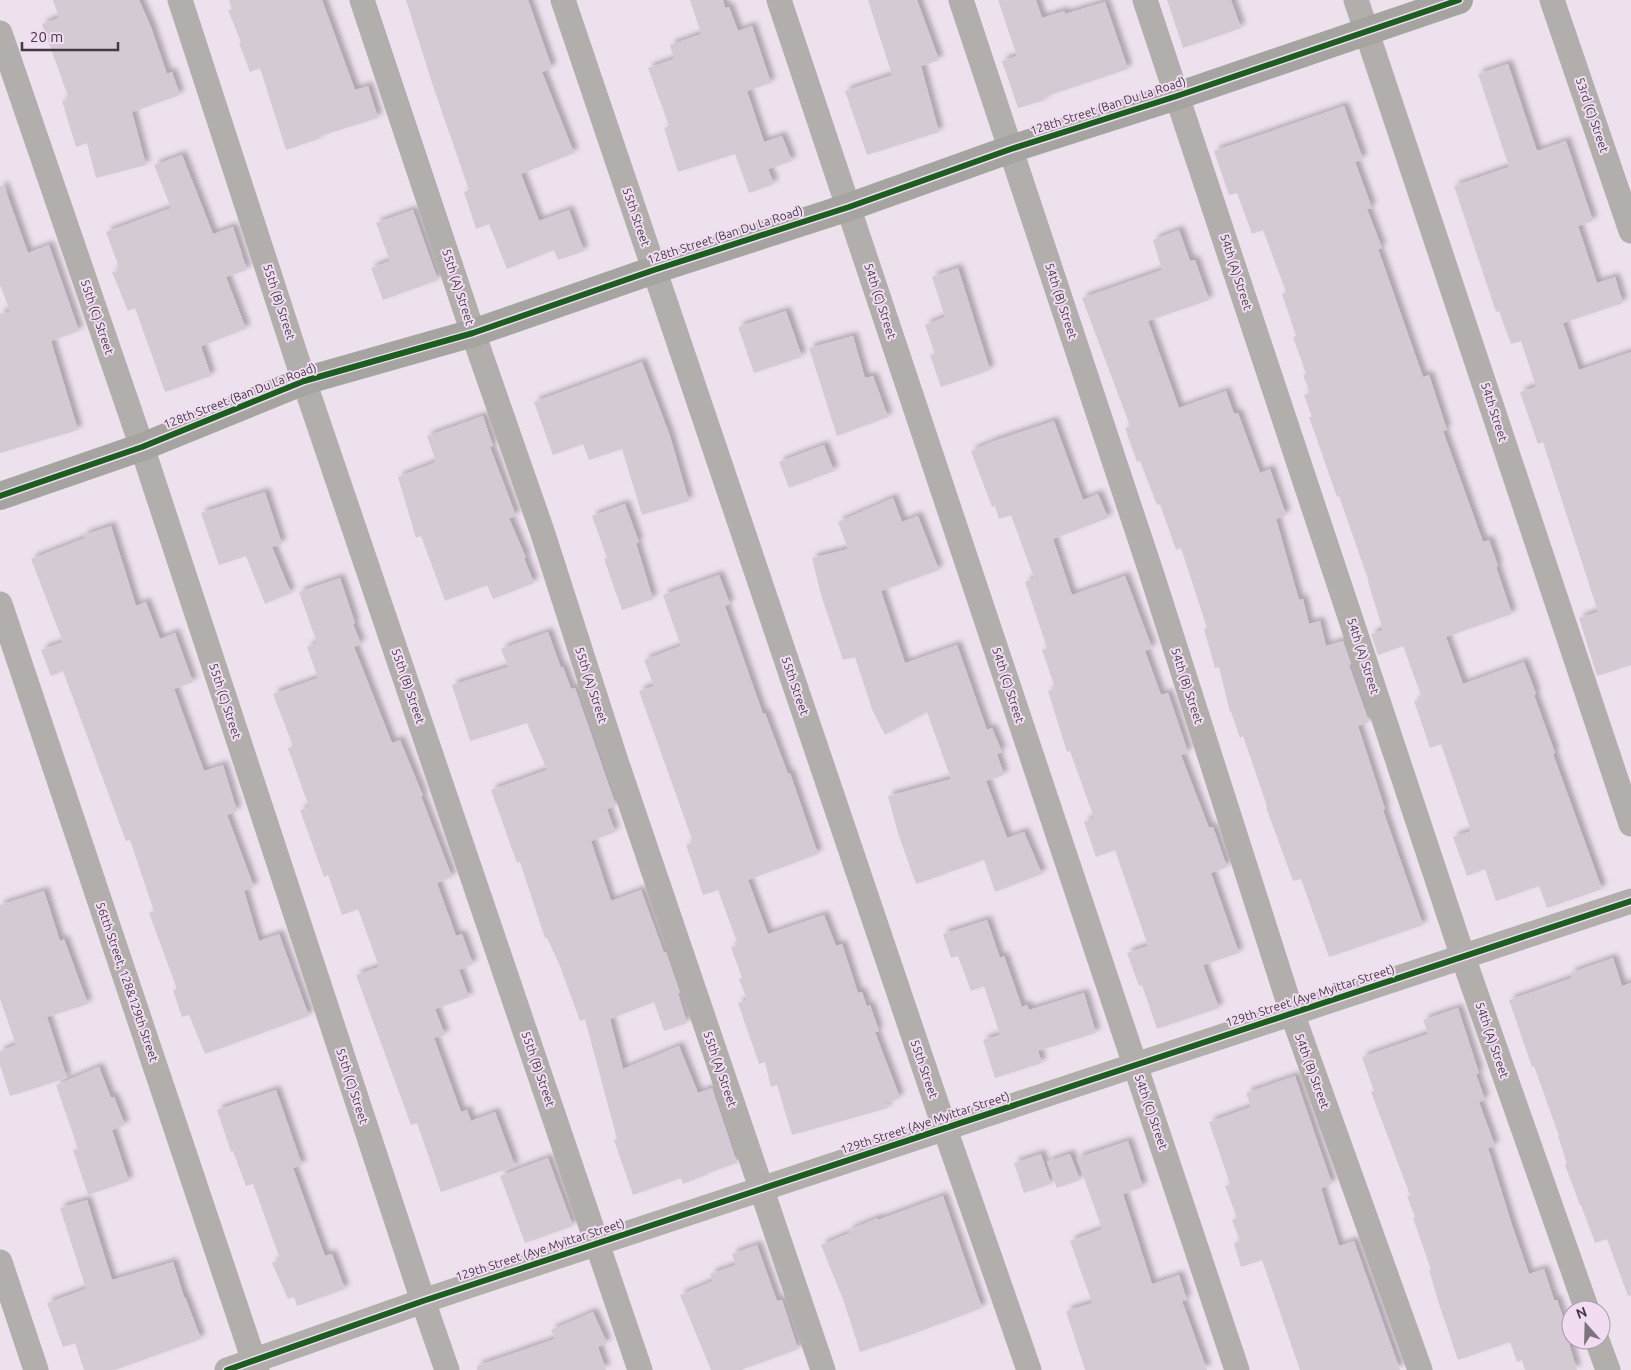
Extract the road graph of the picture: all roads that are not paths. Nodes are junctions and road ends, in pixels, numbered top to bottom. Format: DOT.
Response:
graph roads {
  1 [pos="180,0"];
  2 [pos="362,0"];
  3 [pos="563,0"];
  4 [pos="779,0"];
  5 [pos="962,0"];
  6 [pos="1145,0"];
  7 [pos="1356,0"];
  8 [pos="1458,0"];
  9 [pos="1552,0"];
  10 [pos="1367,30"];
  11 [pos="0,33"];
  12 [pos="1177,96"];
  13 [pos="1010,149"];
  14 [pos="849,207"];
  15 [pos="1631,231"];
  16 [pos="654,270"];
  17 [pos="473,333"];
  18 [pos="304,381"];
  19 [pos="142,447"];
  20 [pos="0,496"];
  21 [pos="0,604"];
  22 [pos="1631,824"];
  23 [pos="1631,901"];
  24 [pos="1463,957"];
  25 [pos="1292,1013"];
  26 [pos="1135,1066"];
  27 [pos="945,1129"];
  28 [pos="760,1190"];
  29 [pos="597,1244"];
  30 [pos="0,1262"];
  31 [pos="1583,1300"];
  32 [pos="422,1301"];
  33 [pos="1601,1350"];
  34 [pos="255,1365"];
  35 [pos="36,1370"];
  36 [pos="227,1370"];
  37 [pos="447,1370"];
  38 [pos="640,1370"];
  39 [pos="823,1370"];
  40 [pos="1029,1370"];
  41 [pos="1238,1370"];
  42 [pos="1420,1370"];
  43 [pos="1608,1370"];
  1 -- 18 [label="street, 55th (B) Street"];
  2 -- 17 [label="street, 55th (A) Street"];
  3 -- 16 [label="street, 55th Street"];
  4 -- 14 [label="street, 54th (C) Street"];
  5 -- 13 [label="street, 54th (B) Street"];
  6 -- 12 [label="street, 54th (A) Street"];
  7 -- 10 [label="street, 54th Street"];
  8 -- 10 [label="street, 128th Street (Ban Du La Road)"];
  9 -- 15 [label="street, 53rd (C) Street"];
  10 -- 12 [label="street, 128th Street (Ban Du La Road)"];
  10 -- 22 [label="street, 54th Street"];
  11 -- 19 [label="street, 55th (C) Street"];
  12 -- 13 [label="street, 128th Street (Ban Du La Road)"];
  12 -- 24 [label="street, 54th (A) Street"];
  13 -- 14 [label="street, 128th Street (Ban Du La Road)"];
  13 -- 25 [label="street, 54th (B) Street"];
  14 -- 16 [label="street, 128th Street (Ban Du La Road)"];
  14 -- 26 [label="street, 54th (C) Street"];
  16 -- 17 [label="street, 128th Street (Ban Du La Road)"];
  16 -- 27 [label="street, 55th Street"];
  17 -- 18 [label="street, 128th Street (Ban Du La Road)"];
  17 -- 28 [label="street, 55th (A) Street"];
  18 -- 19 [label="street, 128th Street (Ban Du La Road)"];
  18 -- 29 [label="street, 55th (B) Street"];
  19 -- 20 [label="street, 128th Street (Ban Du La Road)"];
  19 -- 32 [label="street, 55th (C) Street"];
  21 -- 34 [label="street, 56tth Street, 128&129th Street"];
  23 -- 24 [label="street, 129th Street (Aye Myittar Street)"];
  24 -- 25 [label="street, 129th Street (Aye Myittar Street)"];
  24 -- 31 [label="street, 54th (A) Street"];
  25 -- 26 [label="street, 129th Street (Aye Myittar Street)"];
  25 -- 42 [label="street, 54th (B) Street"];
  26 -- 27 [label="street, 129th Street (Aye Myittar Street)"];
  26 -- 41 [label="street, 54th (C) Street"];
  27 -- 28 [label="street, 129th Street (Aye Myittar Street)"];
  27 -- 40 [label="street, 55th Street"];
  28 -- 29 [label="street, 129th Street (Aye Myittar Street)"];
  28 -- 39 [label="street, 55th (A) Street"];
  29 -- 32 [label="street, 129th Street (Aye Myittar Street)"];
  29 -- 38 [label="street, 55th (B) Street"];
  30 -- 35 [label="street"];
  32 -- 34 [label="street, 129th Street (Aye Myittar Street)"];
  32 -- 37 [label="street, 55th (C) Street"];
  33 -- 43 [label="street"];
  34 -- 36 [label="street, 129th Street (Aye Myittar Street)"];
}
